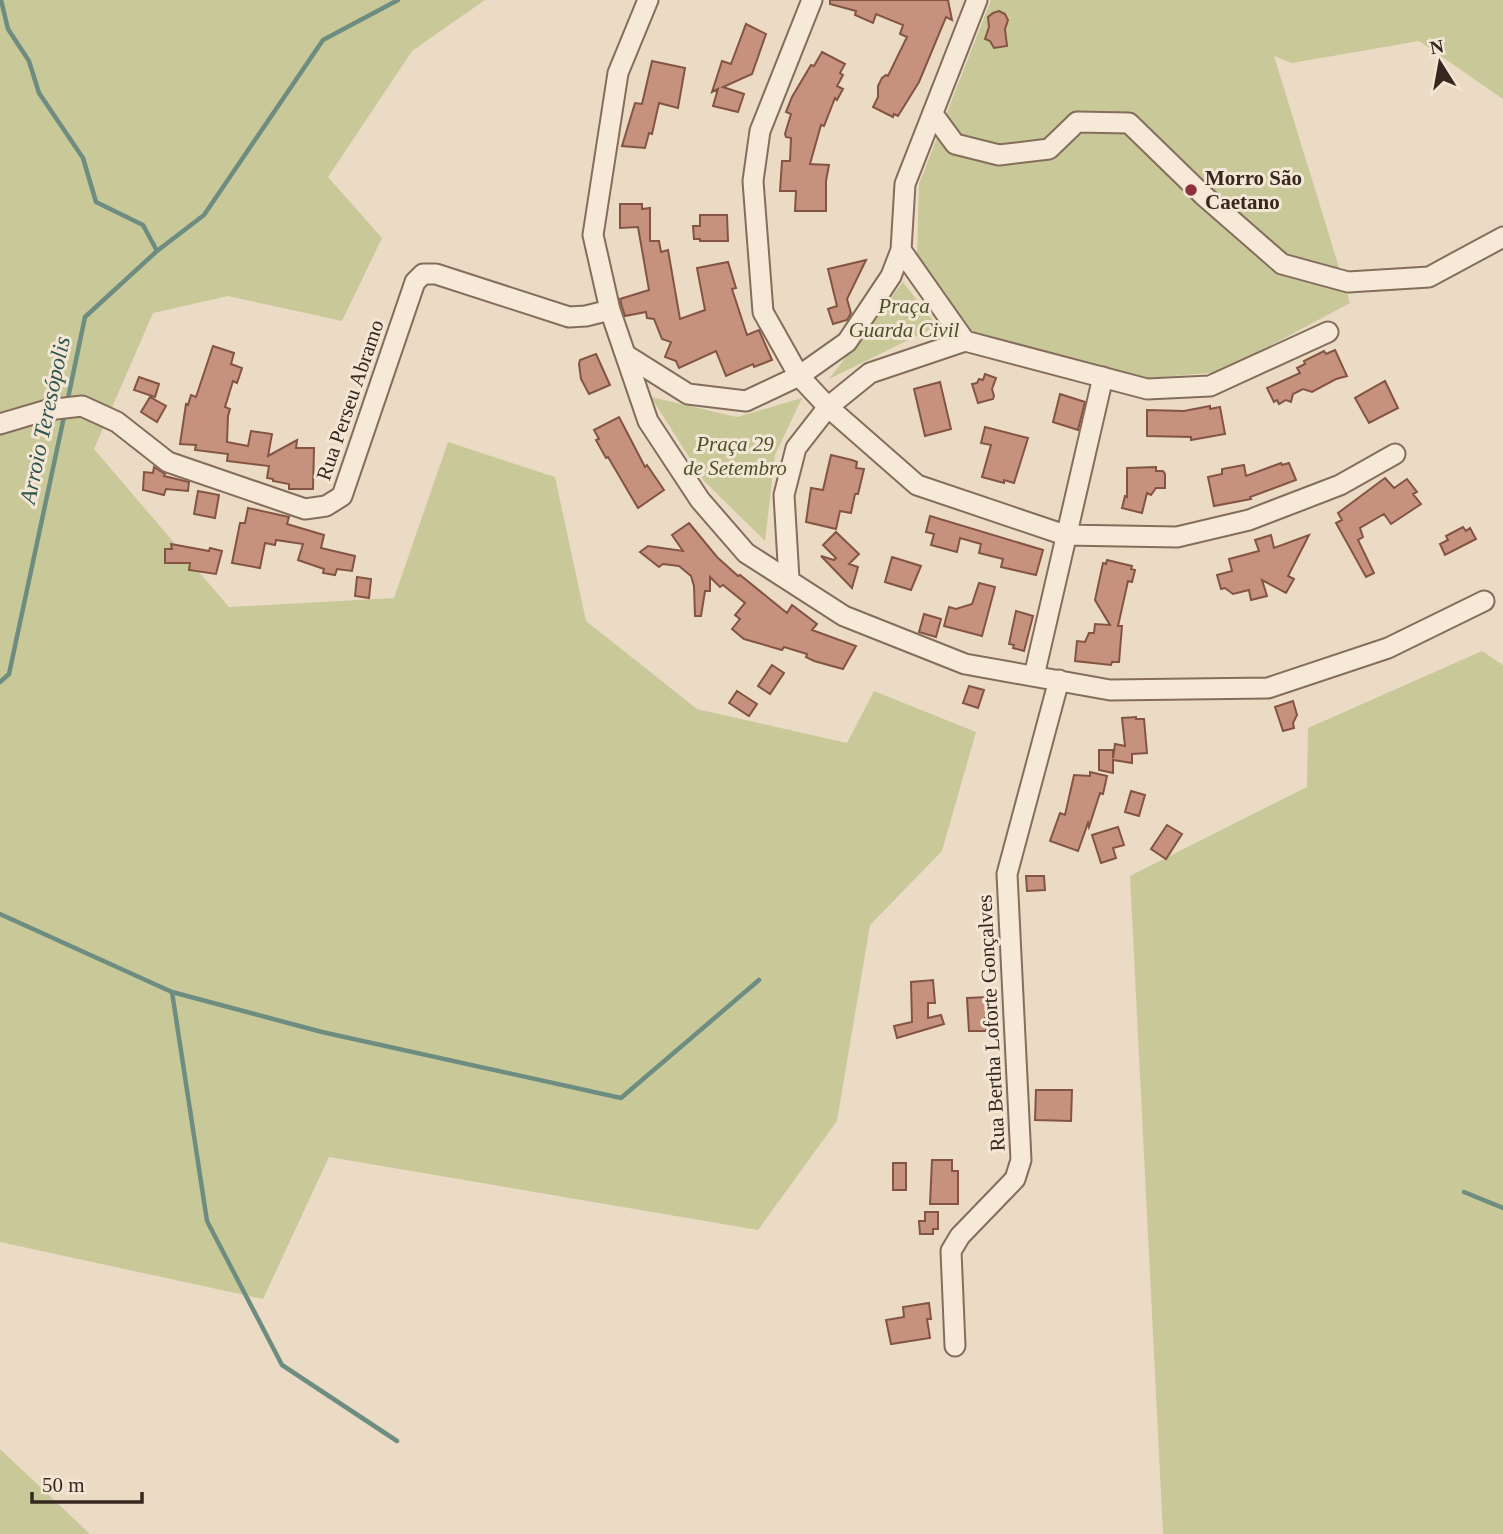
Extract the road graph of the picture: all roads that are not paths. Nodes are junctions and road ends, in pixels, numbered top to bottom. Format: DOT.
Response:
graph roads {
  1 [pos="648,0"];
  2 [pos="812,0"];
  3 [pos="977,0"];
  4 [pos="933,114"];
  5 [pos="1503,237"];
  6 [pos="901,250"];
  7 [pos="610,310"];
  8 [pos="1328,331"];
  9 [pos="965,341"];
  10 [pos="626,355"];
  11 [pos="799,376"];
  12 [pos="1103,377"];
  13 [pos="828,407"];
  14 [pos="0,424"];
  15 [pos="1395,454"];
  16 [pos="1065,535"];
  17 [pos="789,579"];
  18 [pos="1484,601"];
  19 [pos="1034,676"];
  20 [pos="1059,680"];
  21 [pos="955,1346"];
  1 -- 7 [label="street"];
  2 -- 11 [label="street"];
  3 -- 4 [label="street"];
  4 -- 5 [label="street"];
  4 -- 6 [label="street"];
  6 -- 9 [label="street"];
  6 -- 11 [label="street"];
  7 -- 10 [label="street"];
  7 -- 14 [label="street, Rua Perseu Abramo"];
  8 -- 12 [label="street"];
  9 -- 12 [label="street"];
  9 -- 13 [label="street"];
  10 -- 11 [label="street"];
  10 -- 17 [label="street"];
  11 -- 13 [label="street"];
  12 -- 16 [label="street"];
  13 -- 16 [label="street"];
  13 -- 17 [label="street"];
  15 -- 16 [label="street"];
  16 -- 19 [label="street"];
  17 -- 19 [label="street"];
  18 -- 20 [label="street"];
  19 -- 20 [label="street"];
  20 -- 21 [label="street, Rua Bertha Loforte Gonçalves"];
}
